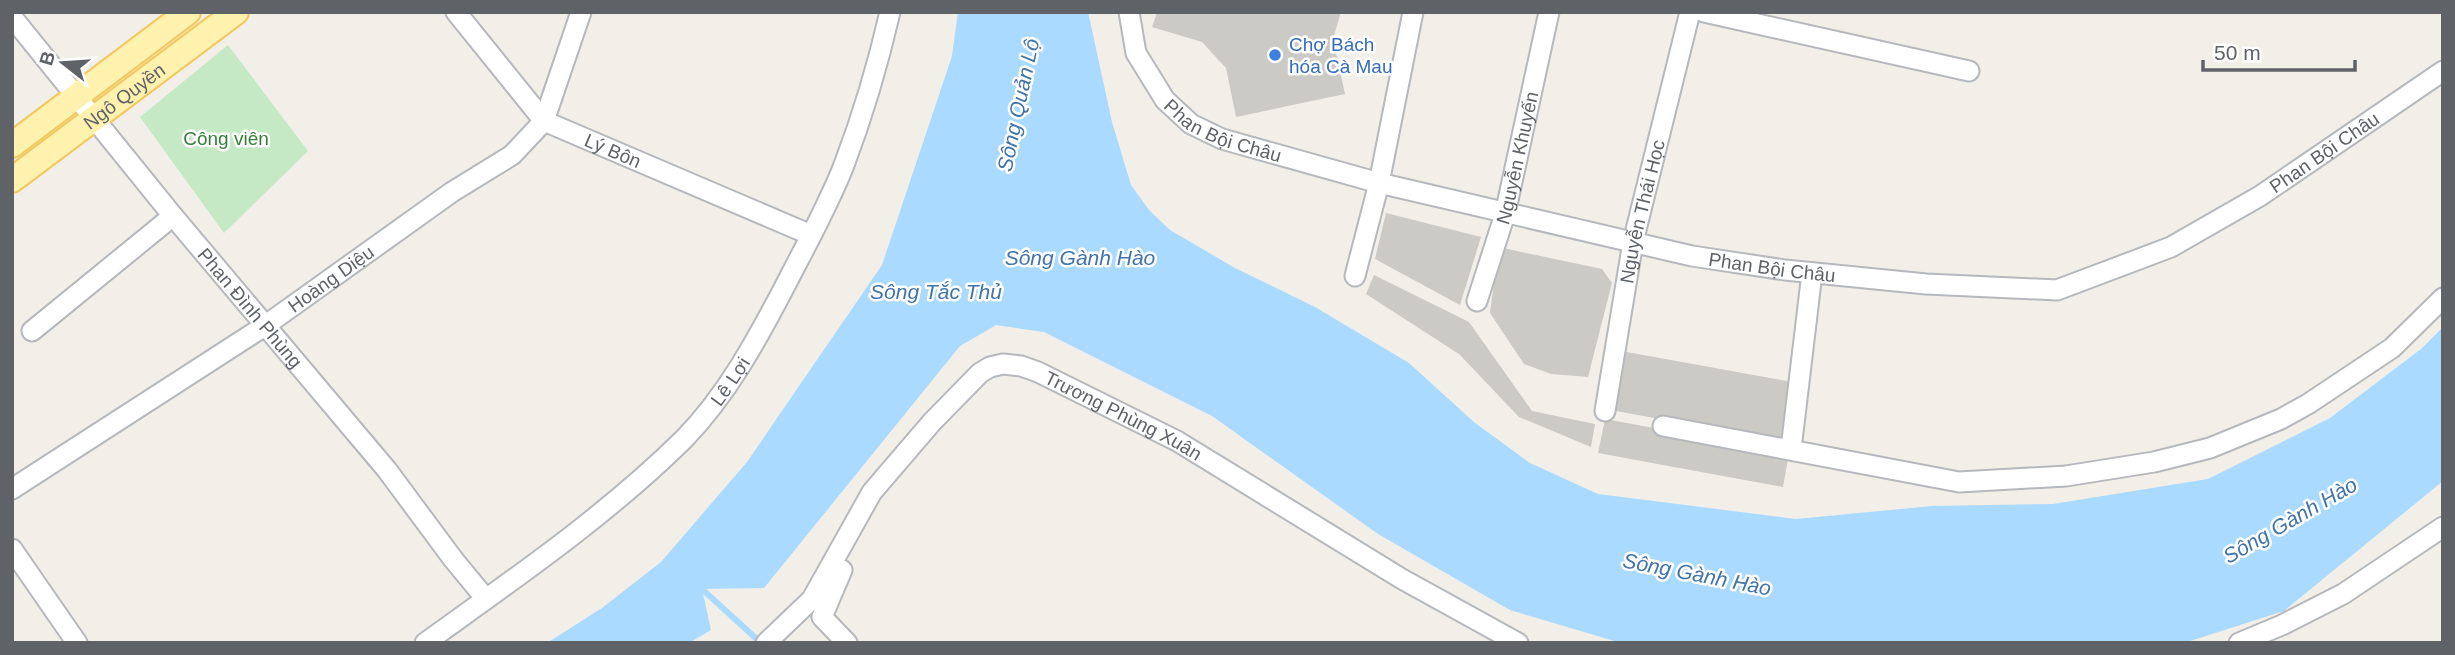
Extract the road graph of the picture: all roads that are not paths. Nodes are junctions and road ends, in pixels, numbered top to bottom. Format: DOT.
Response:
graph roads {
  1 [pos="188,12"];
  2 [pos="236,12"];
  3 [pos="456,12"];
  4 [pos="581,12"];
  5 [pos="890,12"];
  6 [pos="1129,12"];
  7 [pos="1413,12"];
  8 [pos="1549,12"];
  9 [pos="1689,12"];
  10 [pos="1703,12"];
  11 [pos="12,17"];
  12 [pos="1969,71"];
  13 [pos="2443,71"];
  14 [pos="77,96"];
  15 [pos="95,118"];
  16 [pos="544,121"];
  17 [pos="12,145"];
  18 [pos="12,180"];
  19 [pos="1380,183"];
  20 [pos="1505,214"];
  21 [pos="173,216"];
  22 [pos="811,234"];
  23 [pos="1633,242"];
  24 [pos="1812,273"];
  25 [pos="1355,276"];
  26 [pos="2443,298"];
  27 [pos="1476,301"];
  28 [pos="266,325"];
  29 [pos="32,331"];
  30 [pos="1605,411"];
  31 [pos="1663,426"];
  32 [pos="1791,449"];
  33 [pos="12,489"];
  34 [pos="855,522"];
  35 [pos="2443,527"];
  36 [pos="12,549"];
  37 [pos="486,599"];
  38 [pos="78,643"];
  39 [pos="425,643"];
  40 [pos="765,643"];
  41 [pos="847,643"];
  42 [pos="1518,643"];
  43 [pos="2239,643"];
  1 -- 14 [label="main road, Ngô Quyền"];
  2 -- 15 [label="main road, Ngô Quyền"];
  3 -- 16 [label="street, Lý Bôn"];
  4 -- 16 [label="street, Hoàng Diệu"];
  5 -- 22 [label="street, Lê Lợi"];
  6 -- 19 [label="street, Phan Bội Châu"];
  7 -- 19 [label="street"];
  8 -- 20 [label="street, Nguyễn Khuyến"];
  9 -- 23 [label="street, Nguyễn Thái Học"];
  10 -- 12 [label="street"];
  11 -- 14 [label="street, Phan Đình Phùng"];
  13 -- 24 [label="street, Phan Bội Châu"];
  14 -- 15 [label="street, Phan Đình Phùng"];
  14 -- 17 [label="main road, Ngô Quyền"];
  15 -- 18 [label="main road, Ngô Quyền"];
  15 -- 21 [label="street, Phan Đình Phùng"];
  16 -- 22 [label="street, Lý Bôn"];
  16 -- 28 [label="street, Hoàng Diệu"];
  19 -- 20 [label="street, Phan Bội Châu"];
  19 -- 25 [label="street"];
  20 -- 23 [label="street, Phan Bội Châu"];
  20 -- 27 [label="street, Nguyễn Khuyến"];
  21 -- 28 [label="street, Phan Đình Phùng"];
  21 -- 29 [label="street"];
  22 -- 37 [label="street, Lê Lợi"];
  23 -- 24 [label="street, Phan Bội Châu"];
  23 -- 30 [label="street, Nguyễn Thái Học"];
  24 -- 32 [label="street"];
  26 -- 32 [label="street"];
  28 -- 33 [label="street, Hoàng Diệu"];
  28 -- 37 [label="street, Phan Đình Phùng"];
  31 -- 32 [label="street"];
  34 -- 40 [label="street, Trương Phùng Xuân"];
  34 -- 41 [label="street"];
  34 -- 42 [label="street, Trương Phùng Xuân"];
  35 -- 43 [label="street"];
  36 -- 38 [label="street"];
  37 -- 39 [label="street, Lê Lợi"];
}
